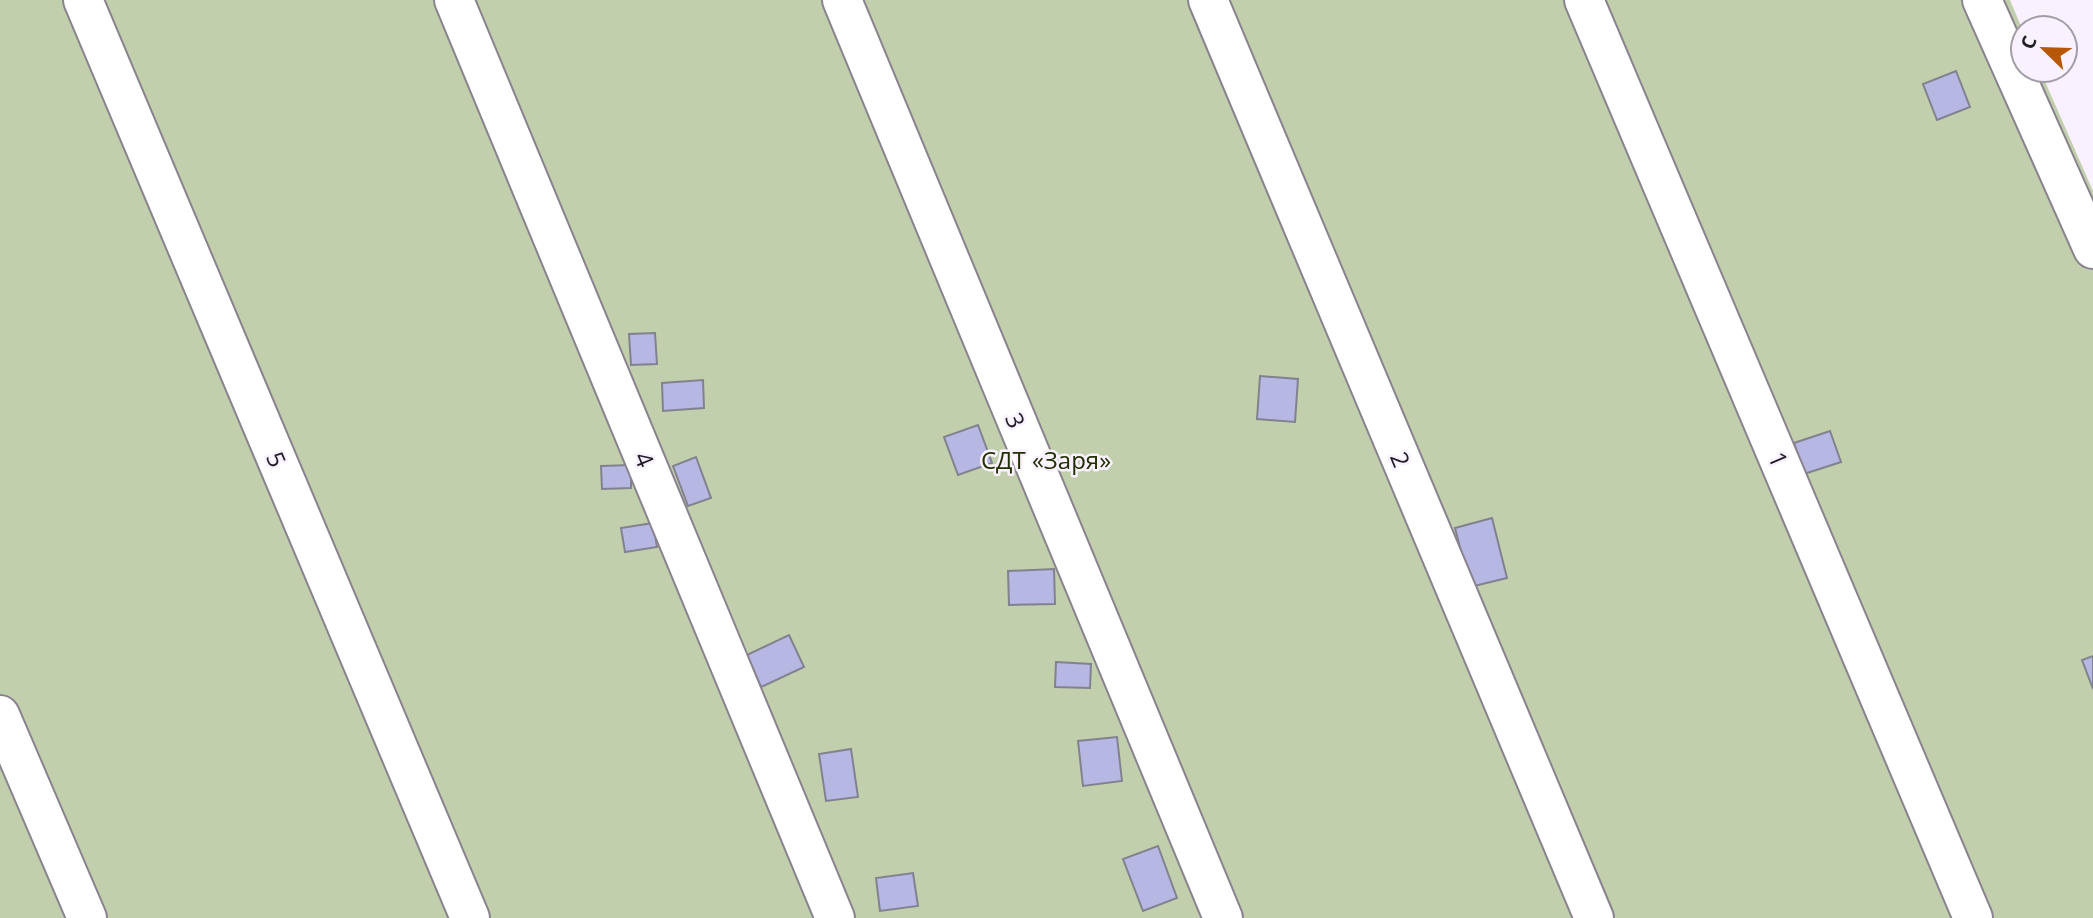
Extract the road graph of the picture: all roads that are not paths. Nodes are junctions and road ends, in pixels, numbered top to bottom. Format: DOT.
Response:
graph roads {
  1 [pos="83,0"];
  2 [pos="454,0"];
  3 [pos="842,0"];
  4 [pos="1208,0"];
  5 [pos="1584,0"];
  6 [pos="1982,0"];
  7 [pos="2093,249"];
  8 [pos="0,715"];
  9 [pos="87,918"];
  10 [pos="470,918"];
  11 [pos="835,918"];
  12 [pos="1223,918"];
  13 [pos="1594,918"];
  14 [pos="1973,918"];
  1 -- 10 [label="street, 5"];
  2 -- 11 [label="street, 4"];
  3 -- 12 [label="street, 3"];
  4 -- 13 [label="street, 2"];
  5 -- 14 [label="street, 1"];
  6 -- 7 [label="street"];
  8 -- 9 [label="street"];
}
